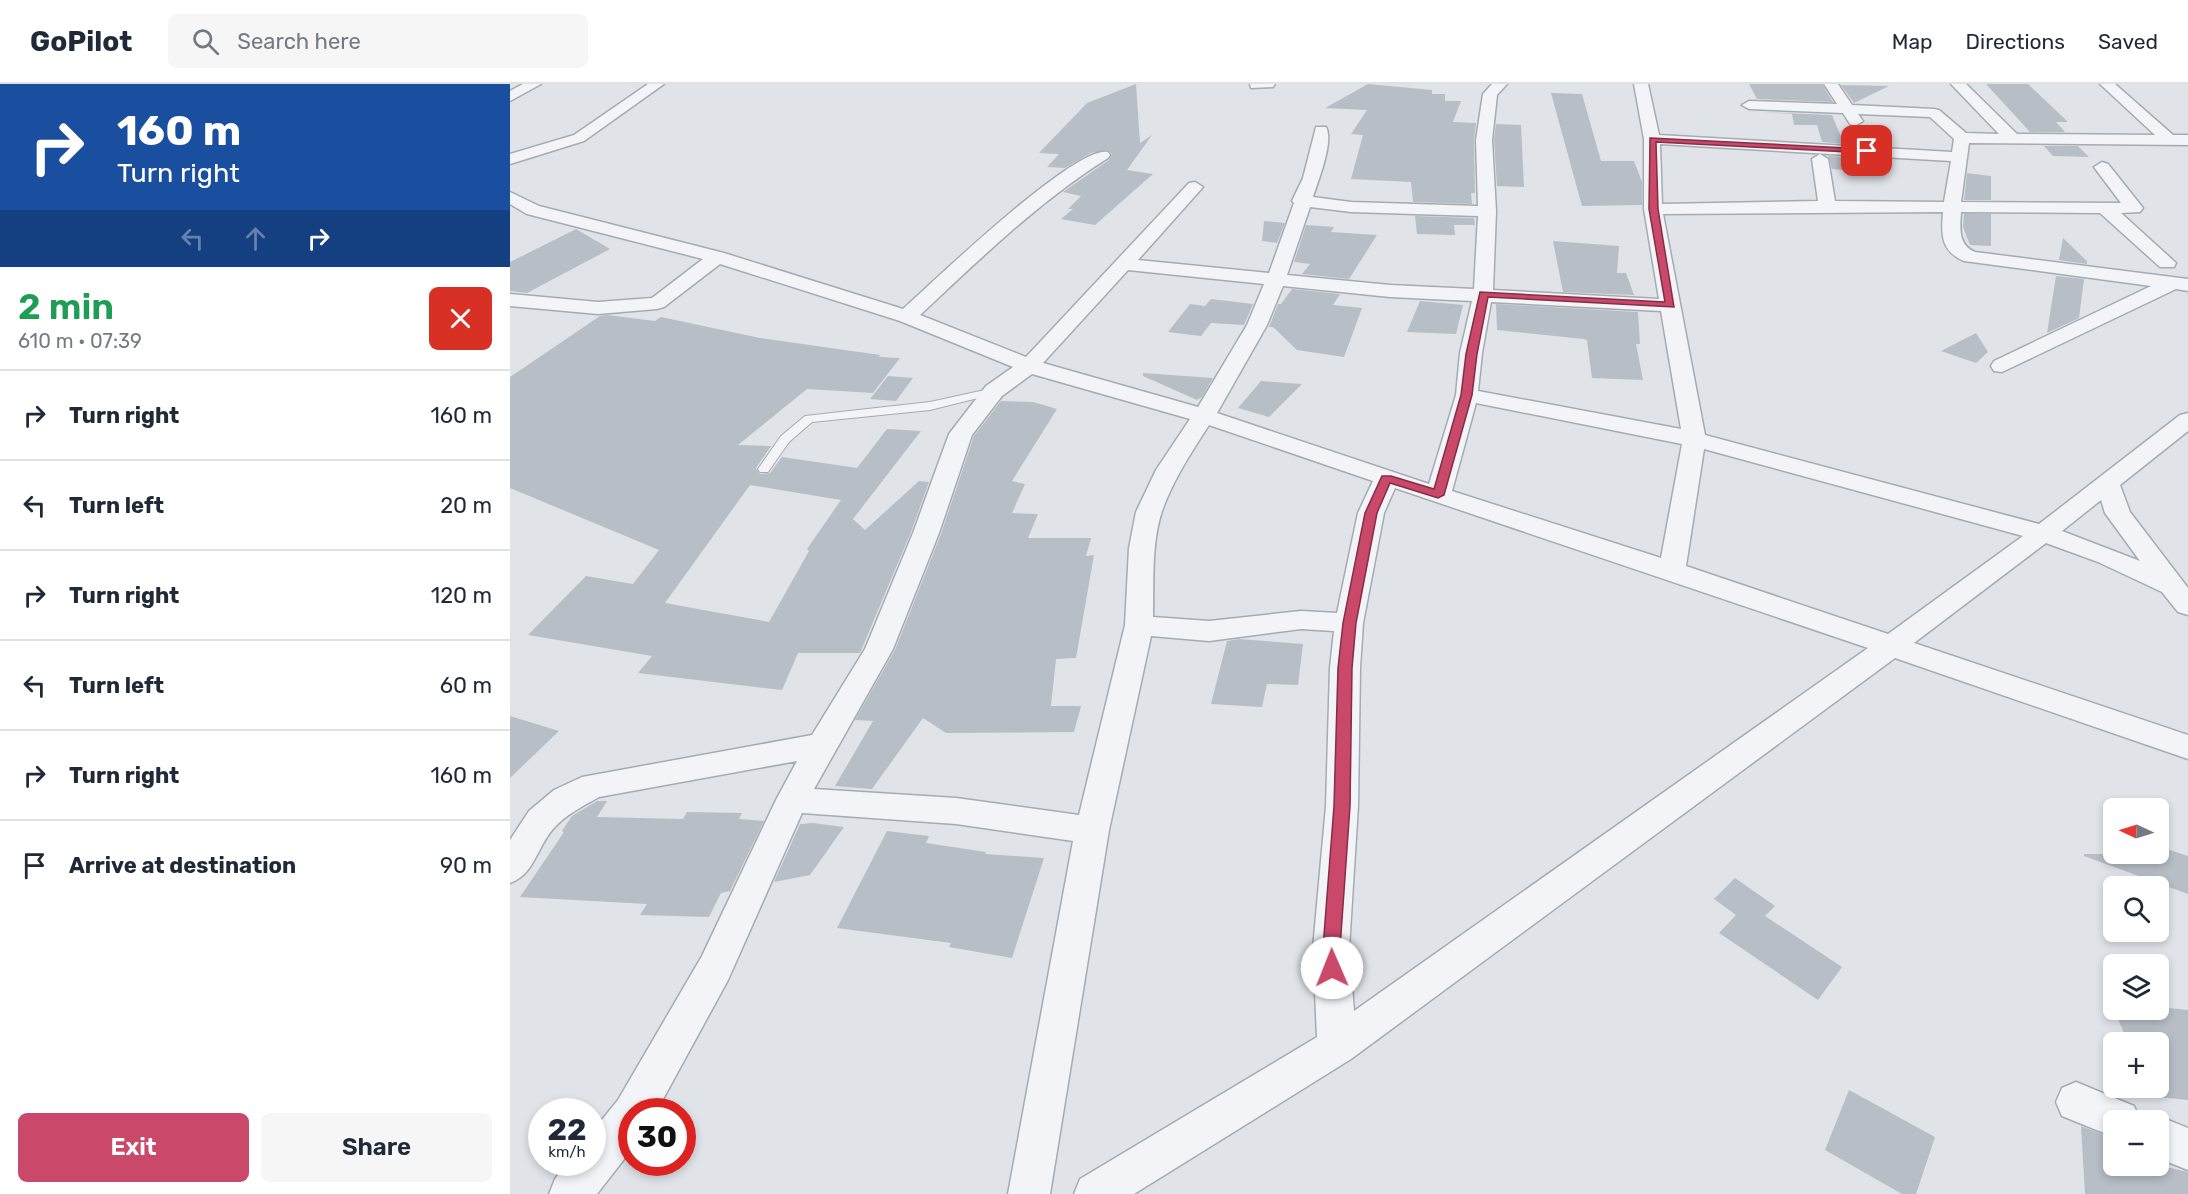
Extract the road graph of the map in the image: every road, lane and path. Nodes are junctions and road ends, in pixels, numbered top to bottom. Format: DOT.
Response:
graph roads {
  1 [pos="534,84"];
  2 [pos="657,84"];
  3 [pos="1500,84"];
  4 [pos="1641,84"];
  5 [pos="1831,84"];
  6 [pos="1958,84"];
  7 [pos="2107,84"];
  8 [pos="1741,91"];
  9 [pos="510,97"];
  10 [pos="1749,105"];
  11 [pos="1848,109"];
  12 [pos="1858,125"];
  13 [pos="1321,130"];
  14 [pos="1962,138"];
  15 [pos="1652,139"];
  16 [pos="2013,139"];
  17 [pos="2168,139"];
  18 [pos="2188,140"];
  19 [pos="1773,146"];
  20 [pos="1102,155"];
  21 [pos="1961,157"];
  22 [pos="510,159"];
  23 [pos="1820,159"];
  24 [pos="2102,167"];
  25 [pos="1195,187"];
  26 [pos="510,197"];
  27 [pos="1301,201"];
  28 [pos="1827,206"];
  29 [pos="1951,207"];
  30 [pos="2105,208"];
  31 [pos="1653,209"];
  32 [pos="1487,211"];
  33 [pos="717,257"];
  34 [pos="2167,263"];
  35 [pos="1126,264"];
  36 [pos="1276,279"];
  37 [pos="2181,284"];
  38 [pos="1484,294"];
  39 [pos="510,300"];
  40 [pos="1670,305"];
  41 [pos="907,317"];
  42 [pos="1029,366"];
  43 [pos="2001,366"];
  44 [pos="994,391"];
  45 [pos="1467,395"];
  46 [pos="1204,416"];
  47 [pos="2188,420"];
  48 [pos="1694,439"];
  49 [pos="764,470"];
  50 [pos="1387,478"];
  51 [pos="2107,483"];
  52 [pos="1438,495"];
  53 [pos="2043,533"];
  54 [pos="1672,571"];
  55 [pos="2183,593"];
  56 [pos="1349,623"];
  57 [pos="1139,625"];
  58 [pos="1891,646"];
  59 [pos="822,746"];
  60 [pos="2188,747"];
  61 [pos="792,800"];
  62 [pos="1092,830"];
  63 [pos="510,869"];
  64 [pos="1337,1046"];
  65 [pos="641,1098"];
  66 [pos="2076,1102"];
  67 [pos="2103,1113"];
  68 [pos="618,1132"];
  69 [pos="2169,1141"];
  70 [pos="2188,1149"];
  71 [pos="1101,1192"];
  72 [pos="570,1194"];
  73 [pos="1029,1194"];
  1 -- 9 [label="street"];
  2 -- 22 [label="street"];
  3 -- 32 [label="street"];
  4 -- 15 [label="street"];
  5 -- 11 [label="street"];
  6 -- 16 [label="street"];
  7 -- 17 [label="street"];
  8 -- 10 [label="street"];
  10 -- 11 [label="street"];
  10 -- 19 [label="street"];
  11 -- 12 [label="street"];
  11 -- 14 [label="street"];
  13 -- 27 [label="street"];
  14 -- 16 [label="street"];
  14 -- 21 [label="street"];
  15 -- 19 [label="street"];
  15 -- 31 [label="street"];
  16 -- 17 [label="street"];
  17 -- 18 [label="street"];
  19 -- 21 [label="street"];
  20 -- 41 [label="street"];
  21 -- 29 [label="street"];
  23 -- 28 [label="street"];
  24 -- 30 [label="street"];
  25 -- 35 [label="street"];
  26 -- 33 [label="street"];
  27 -- 32 [label="street"];
  27 -- 36 [label="street"];
  28 -- 29 [label="street"];
  28 -- 31 [label="street"];
  29 -- 30 [label="street"];
  29 -- 37 [label="street"];
  30 -- 34 [label="street"];
  31 -- 40 [label="street"];
  32 -- 38 [label="street"];
  33 -- 39 [label="street"];
  33 -- 41 [label="street"];
  35 -- 36 [label="street"];
  35 -- 42 [label="street"];
  36 -- 38 [label="street"];
  36 -- 46 [label="street"];
  37 -- 43 [label="street"];
  38 -- 40 [label="street"];
  38 -- 45 [label="street"];
  40 -- 48 [label="street"];
  41 -- 42 [label="street"];
  42 -- 44 [label="street"];
  42 -- 46 [label="street"];
  44 -- 49 [label="lane"];
  44 -- 59 [label="street"];
  45 -- 48 [label="street"];
  45 -- 52 [label="street"];
  46 -- 50 [label="street"];
  46 -- 57 [label="street"];
  47 -- 51 [label="street"];
  48 -- 53 [label="street"];
  48 -- 54 [label="street"];
  50 -- 52 [label="street"];
  50 -- 56 [label="street"];
  51 -- 53 [label="street"];
  51 -- 55 [label="street"];
  52 -- 54 [label="street"];
  53 -- 55 [label="street"];
  53 -- 58 [label="street"];
  54 -- 58 [label="street"];
  56 -- 57 [label="street"];
  56 -- 64 [label="street"];
  57 -- 62 [label="street"];
  58 -- 60 [label="street"];
  58 -- 64 [label="street"];
  59 -- 61 [label="street"];
  59 -- 63 [label="street"];
  61 -- 62 [label="street"];
  61 -- 65 [label="street"];
  62 -- 73 [label="street"];
  64 -- 71 [label="street"];
  66 -- 67 [label="street"];
  68 -- 72 [label="street"];
  69 -- 70 [label="street"];
}
